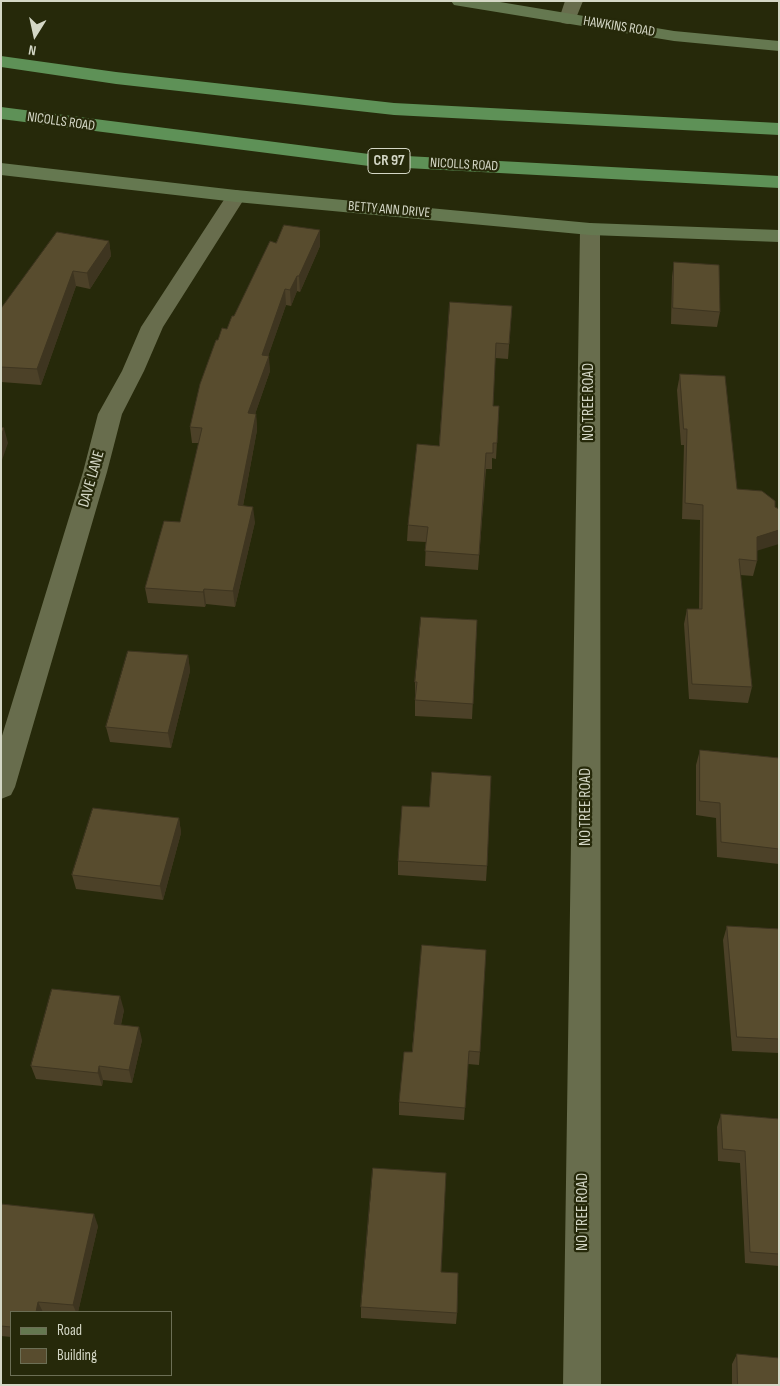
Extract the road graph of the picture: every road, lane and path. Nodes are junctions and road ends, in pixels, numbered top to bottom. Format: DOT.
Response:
graph roads {
  1 [pos="460,1"];
  2 [pos="574,1"];
  3 [pos="568,19"];
  4 [pos="779,46"];
  5 [pos="1,61"];
  6 [pos="1,113"];
  7 [pos="779,130"];
  8 [pos="1,169"];
  9 [pos="779,182"];
  10 [pos="236,196"];
  11 [pos="590,229"];
  12 [pos="779,236"];
  13 [pos="1,786"];
  14 [pos="582,1385"];
  1 -- 3 [label="street, HAWKINS ROAD"];
  2 -- 3 [label="street"];
  3 -- 4 [label="street, HAWKINS ROAD"];
  5 -- 7 [label="highway"];
  6 -- 9 [label="highway, NICOLLS ROAD / CR 97"];
  8 -- 10 [label="street, BETTY ANN DRIVE"];
  10 -- 11 [label="street, BETTY ANN DRIVE"];
  10 -- 13 [label="street, DAVE LANE"];
  11 -- 12 [label="street, BETTY ANN DRIVE"];
  11 -- 14 [label="street, NO TREE ROAD"];
}
